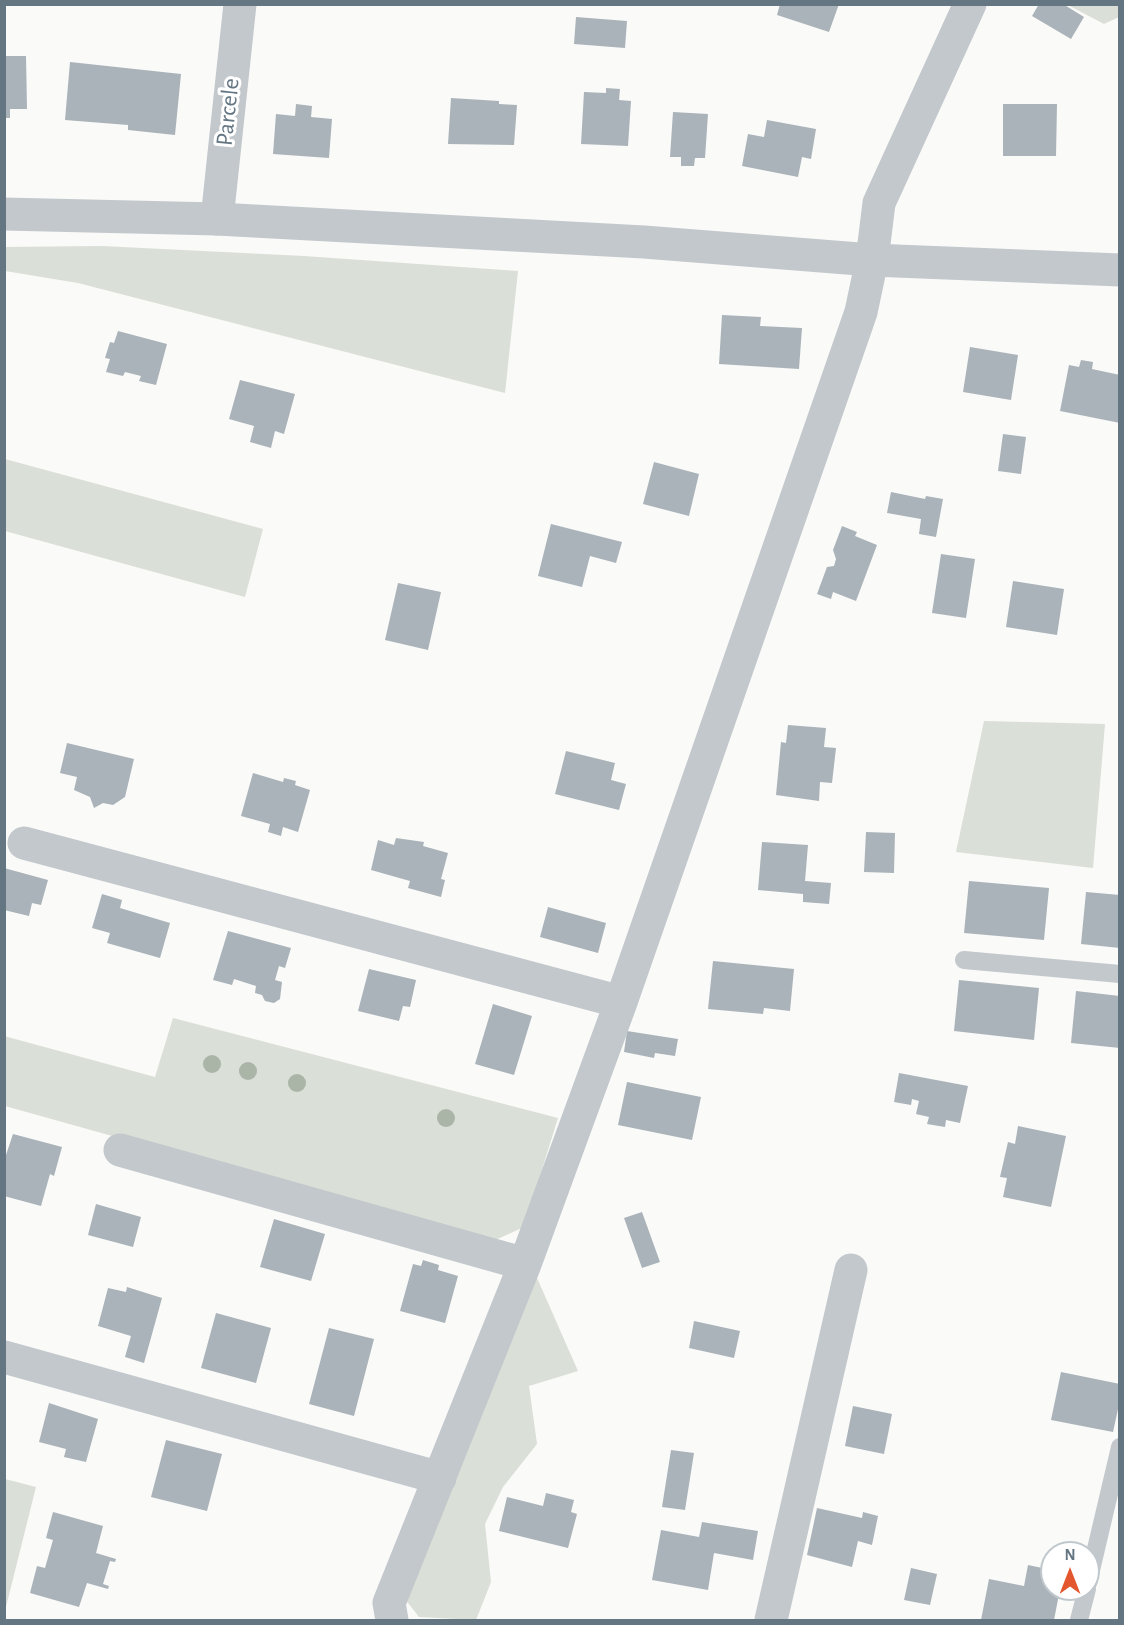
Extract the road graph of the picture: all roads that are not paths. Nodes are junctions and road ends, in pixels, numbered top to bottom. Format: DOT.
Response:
graph roads {
  1 [pos="240,4"];
  2 [pos="970,4"];
  3 [pos="4,214"];
  4 [pos="217,219"];
  5 [pos="872,260"];
  6 [pos="1119,270"];
  7 [pos="24,843"];
  8 [pos="964,960"];
  9 [pos="1119,974"];
  10 [pos="621,1002"];
  11 [pos="120,1150"];
  12 [pos="525,1264"];
  13 [pos="851,1270"];
  14 [pos="4,1357"];
  15 [pos="1119,1447"];
  16 [pos="440,1478"];
  17 [pos="1098,1541"];
  18 [pos="1084,1601"];
  19 [pos="392,1620"];
  20 [pos="771,1620"];
  21 [pos="1079,1620"];
  1 -- 4 [label="street, Parcele"];
  2 -- 5 [label="street"];
  3 -- 4 [label="street"];
  4 -- 5 [label="street"];
  5 -- 6 [label="street"];
  5 -- 10 [label="street"];
  7 -- 10 [label="street"];
  8 -- 9 [label="lane"];
  10 -- 12 [label="street"];
  11 -- 12 [label="street"];
  12 -- 16 [label="street"];
  13 -- 20 [label="street"];
  14 -- 16 [label="street"];
  15 -- 17 [label="lane"];
  16 -- 19 [label="street"];
  18 -- 21 [label="lane"];
}
